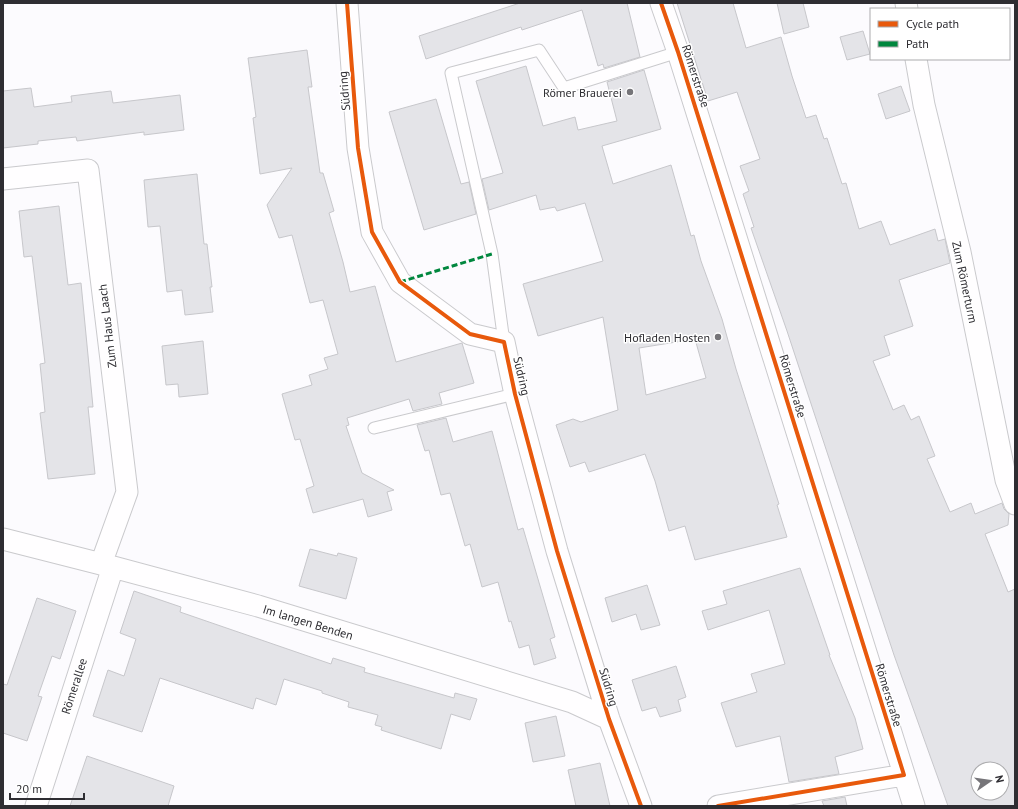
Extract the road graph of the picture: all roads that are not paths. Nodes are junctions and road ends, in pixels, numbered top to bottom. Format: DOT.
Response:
graph roads {
  1 [pos="347,3"];
  2 [pos="661,3"];
  3 [pos="678,52"];
  4 [pos="916,60"];
  5 [pos="3,179"];
  6 [pos="504,342"];
  7 [pos="515,394"];
  8 [pos="374,428"];
  9 [pos="1015,504"];
  10 [pos="3,539"];
  11 [pos="107,565"];
  12 [pos="609,719"];
  13 [pos="904,775"];
  14 [pos="36,806"];
  15 [pos="640,806"];
  16 [pos="718,806"];
  17 [pos="914,806"];
  1 -- 6 [label="street, Südring"];
  2 -- 3 [label="street, Römerstraße"];
  3 -- 6 [label="lane"];
  3 -- 13 [label="street, Römerstraße"];
  4 -- 9 [label="street, Zum Römerturm"];
  5 -- 11 [label="street, Zum Haus Laach"];
  6 -- 7 [label="street, Südring"];
  7 -- 8 [label="lane"];
  7 -- 12 [label="street, Südring"];
  10 -- 11 [label="street, Im langen Benden"];
  11 -- 12 [label="street, Im langen Benden"];
  11 -- 14 [label="street, Römerallee"];
  12 -- 15 [label="street, Südring"];
  13 -- 16 [label="street"];
  13 -- 17 [label="street, Römerstraße"];
}
